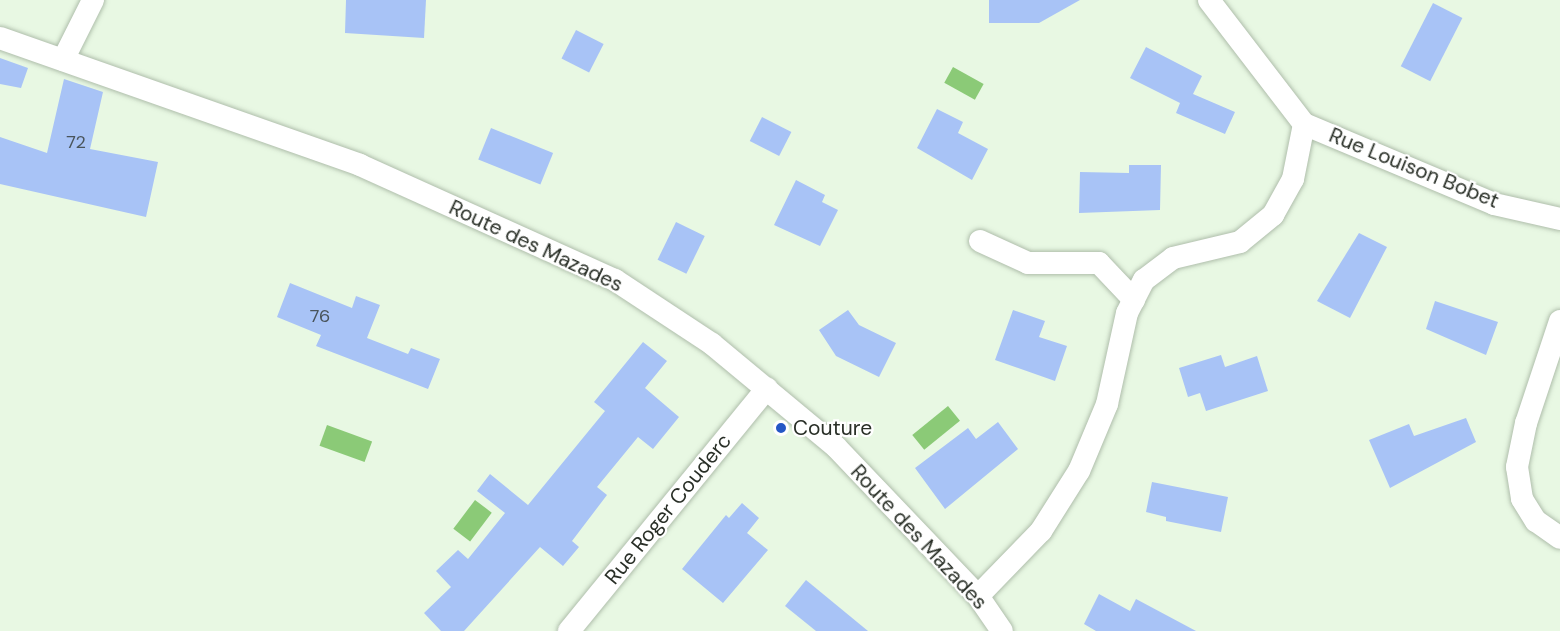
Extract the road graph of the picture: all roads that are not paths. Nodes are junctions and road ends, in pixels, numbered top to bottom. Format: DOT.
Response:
graph roads {
  1 [pos="93,0"];
  2 [pos="1209,0"];
  3 [pos="0,38"];
  4 [pos="63,60"];
  5 [pos="1304,124"];
  6 [pos="1560,219"];
  7 [pos="980,242"];
  8 [pos="1134,300"];
  9 [pos="1560,321"];
  10 [pos="767,388"];
  11 [pos="1560,538"];
  12 [pos="978,596"];
  13 [pos="569,631"];
  14 [pos="1002,631"];
  1 -- 4 [label="street"];
  2 -- 5 [label="street"];
  3 -- 4 [label="street, Route des Mazades"];
  4 -- 10 [label="street, Route des Mazades"];
  5 -- 6 [label="street, Rue Louison Bobet"];
  5 -- 8 [label="street"];
  7 -- 8 [label="street"];
  8 -- 12 [label="street"];
  9 -- 11 [label="street"];
  10 -- 12 [label="street, Route des Mazades"];
  10 -- 13 [label="street, Rue Roger Couderc"];
  12 -- 14 [label="street, Route des Mazades"];
}
